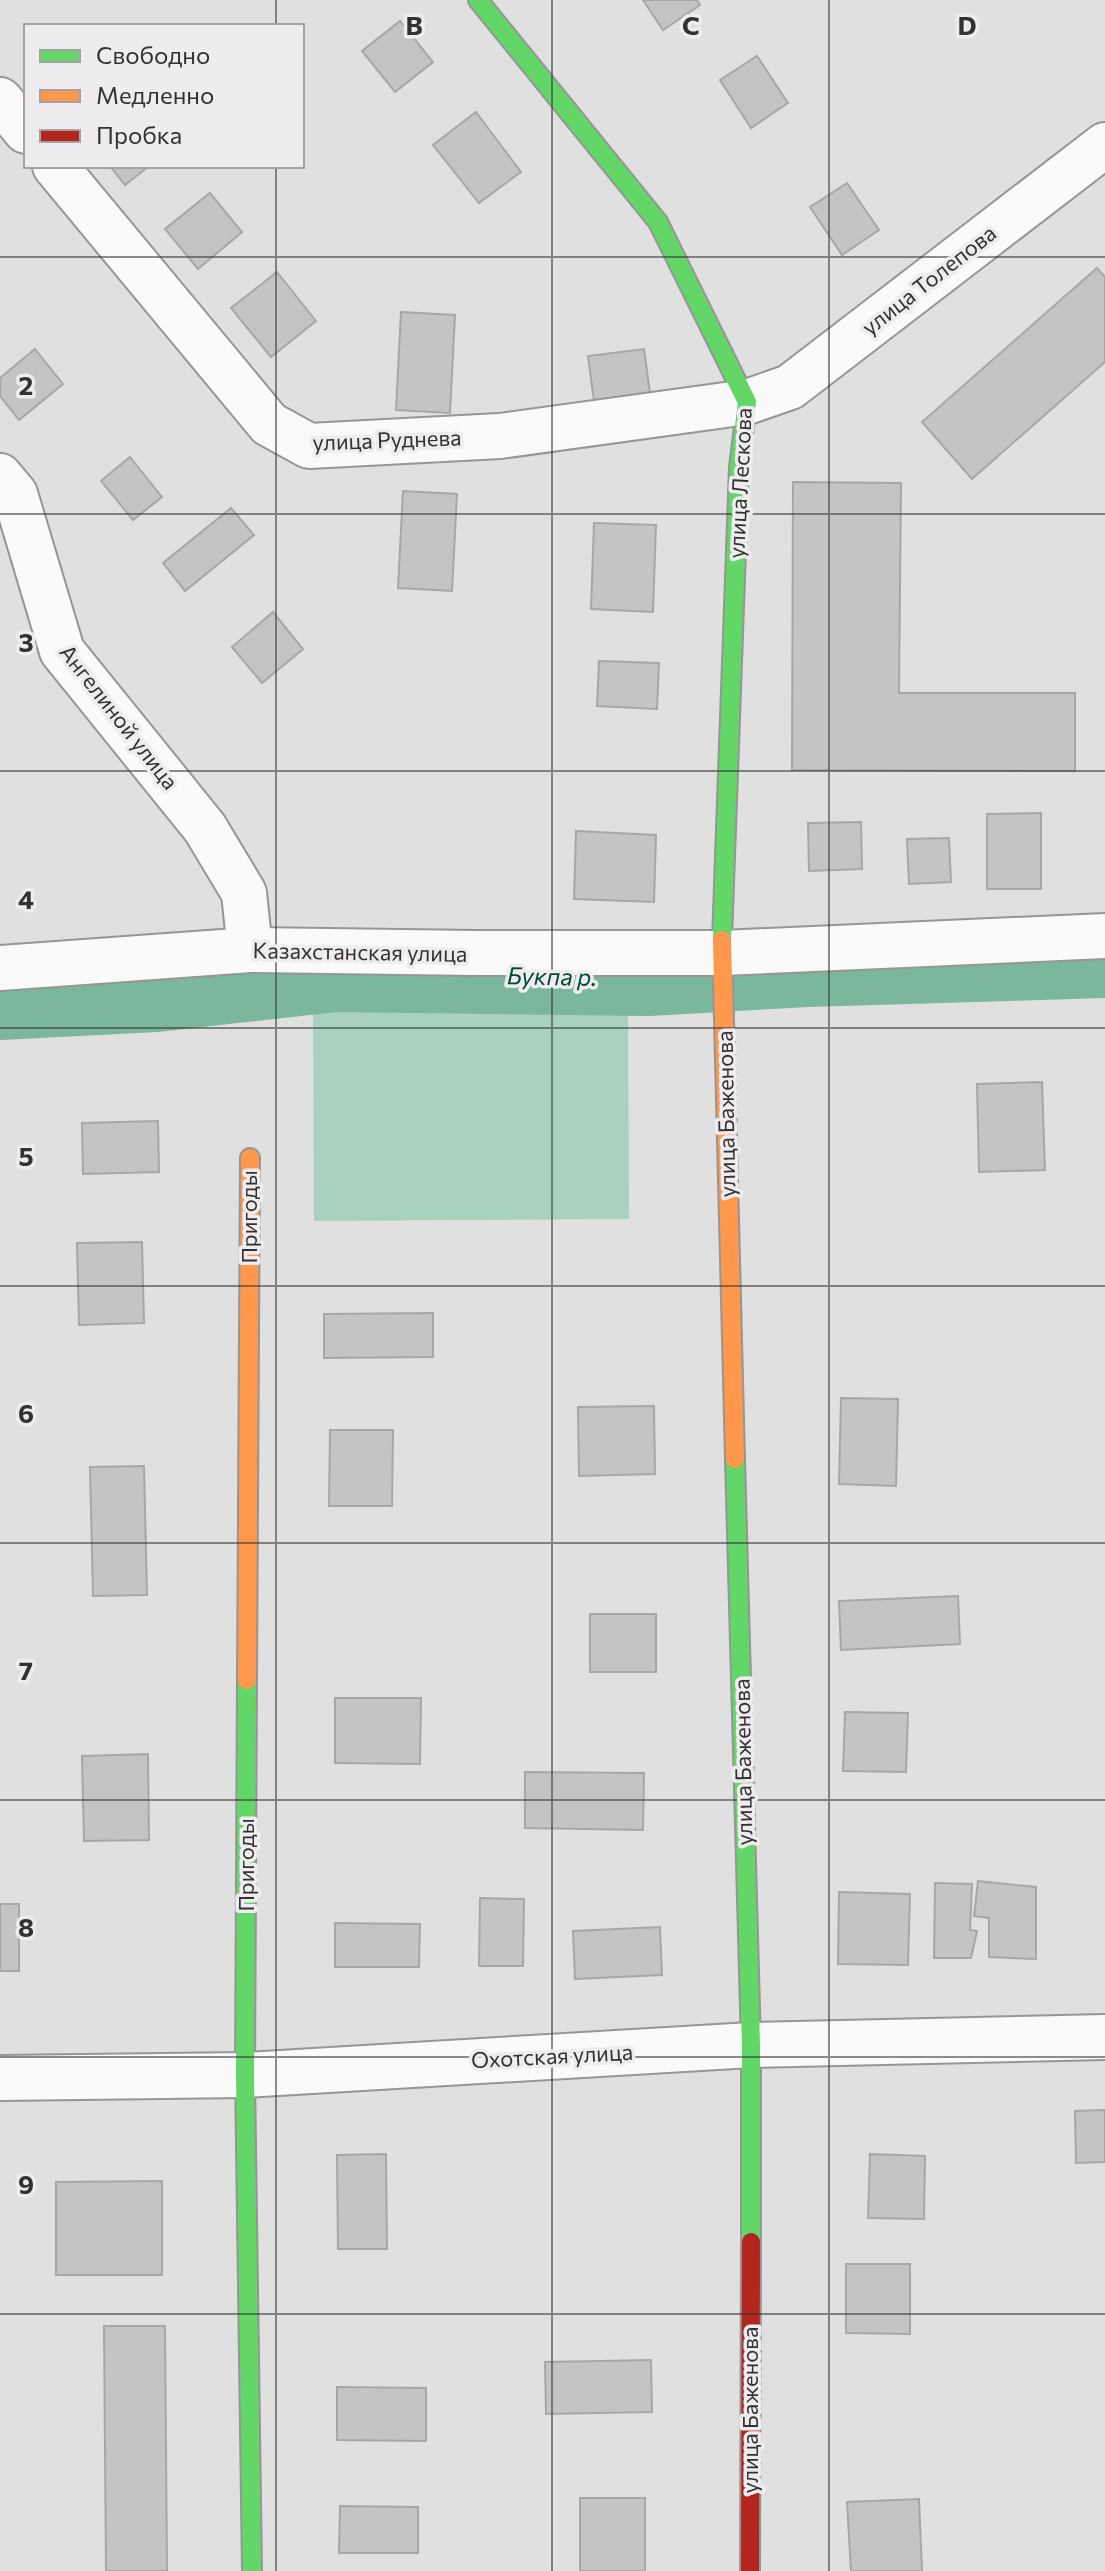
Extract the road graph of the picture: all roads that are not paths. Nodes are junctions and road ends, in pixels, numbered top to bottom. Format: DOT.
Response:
graph roads {
  1 [pos="478,0"];
  2 [pos="0,100"];
  3 [pos="24,129"];
  4 [pos="1105,145"];
  5 [pos="57,168"];
  6 [pos="747,402"];
  7 [pos="0,476"];
  8 [pos="1105,936"];
  9 [pos="250,950"];
  10 [pos="722,953"];
  11 [pos="0,968"];
  12 [pos="250,1158"];
  13 [pos="1105,2037"];
  14 [pos="751,2045"];
  15 [pos="245,2075"];
  16 [pos="0,2078"];
  17 [pos="252,2571"];
  18 [pos="750,2571"];
  1 -- 6 [label="street, улица Лескова"];
  2 -- 3 [label="street"];
  4 -- 6 [label="street, улица Толепова"];
  5 -- 6 [label="street, улица Руднева"];
  6 -- 10 [label="street, улица Лескова"];
  7 -- 9 [label="street, Ангелиной улица"];
  8 -- 10 [label="street, Казахстанская улица"];
  9 -- 10 [label="street, Казахстанская улица"];
  9 -- 11 [label="street, Казахстанская улица"];
  10 -- 14 [label="street, улица Баженова"];
  12 -- 15 [label="street, Пригоды"];
  13 -- 14 [label="street, Охотская улица"];
  14 -- 15 [label="street, Охотская улица"];
  14 -- 18 [label="street, улица Баженова"];
  15 -- 16 [label="street, Охотская улица"];
  15 -- 17 [label="street, Пригоды"];
}
